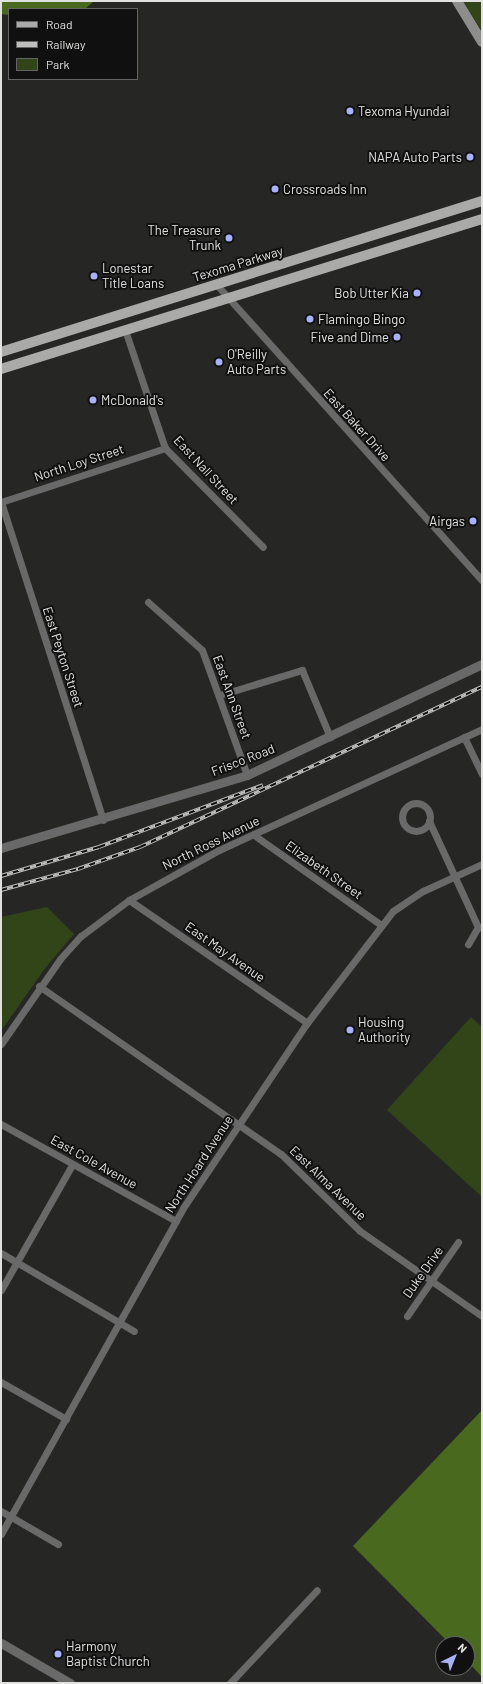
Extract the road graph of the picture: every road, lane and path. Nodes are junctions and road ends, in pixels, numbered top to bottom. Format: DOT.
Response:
graph roads {
  1 [pos="457,1"];
  2 [pos="482,42"];
  3 [pos="482,201"];
  4 [pos="482,219"];
  5 [pos="216,284"];
  6 [pos="227,298"];
  7 [pos="125,330"];
  8 [pos="1,352"];
  9 [pos="1,369"];
  10 [pos="165,448"];
  11 [pos="1,502"];
  12 [pos="263,547"];
  13 [pos="482,580"];
  14 [pos="148,602"];
  15 [pos="482,664"];
  16 [pos="220,695"];
  17 [pos="482,729"];
  18 [pos="330,737"];
  19 [pos="464,737"];
  20 [pos="482,774"];
  21 [pos="247,775"];
  22 [pos="103,820"];
  23 [pos="429,821"];
  24 [pos="254,835"];
  25 [pos="1,848"];
  26 [pos="482,864"];
  27 [pos="456,876"];
  28 [pos="129,900"];
  29 [pos="381,925"];
  30 [pos="468,944"];
  31 [pos="39,986"];
  32 [pos="307,1023"];
  33 [pos="1,1044"];
  34 [pos="1,1124"];
  35 [pos="239,1125"];
  36 [pos="72,1165"];
  37 [pos="176,1221"];
  38 [pos="458,1242"];
  39 [pos="1,1253"];
  40 [pos="17,1262"];
  41 [pos="431,1281"];
  42 [pos="1,1290"];
  43 [pos="407,1316"];
  44 [pos="482,1316"];
  45 [pos="121,1322"];
  46 [pos="134,1331"];
  47 [pos="1,1382"];
  48 [pos="66,1419"];
  49 [pos="1,1511"];
  50 [pos="11,1516"];
  51 [pos="1,1534"];
  52 [pos="58,1544"];
  53 [pos="317,1590"];
  54 [pos="1,1643"];
  55 [pos="70,1683"];
  56 [pos="230,1683"];
  1 -- 2 [label="main road"];
  3 -- 5 [label="main road, Texoma Parkway"];
  4 -- 6 [label="main road"];
  5 -- 6 [label="street, East Baker Drive"];
  5 -- 8 [label="main road, Texoma Parkway"];
  6 -- 7 [label="main road"];
  6 -- 13 [label="street, East Baker Drive"];
  7 -- 9 [label="main road"];
  7 -- 10 [label="street, East Nall Street"];
  10 -- 11 [label="street, North Loy Street"];
  10 -- 12 [label="street, East Nall Street"];
  11 -- 22 [label="street, East Peyton Street"];
  14 -- 16 [label="street, East Ann Street"];
  15 -- 18 [label="street, Frisco Road"];
  16 -- 18 [label="street"];
  16 -- 21 [label="street, East Ann Street"];
  17 -- 19 [label="street, North Ross Avenue"];
  18 -- 21 [label="street, Frisco Road"];
  19 -- 20 [label="street"];
  19 -- 24 [label="street, North Ross Avenue"];
  21 -- 22 [label="street, Frisco Road"];
  22 -- 25 [label="street, Frisco Road"];
  23 -- 27 [label="street"];
  24 -- 28 [label="street, North Ross Avenue"];
  24 -- 29 [label="street, Elizabeth Street"];
  26 -- 27 [label="street, North Hoard Avenue"];
  27 -- 29 [label="street, North Hoard Avenue"];
  27 -- 30 [label="street"];
  28 -- 31 [label="street, North Ross Avenue"];
  28 -- 32 [label="street, East May Avenue"];
  29 -- 32 [label="street, North Hoard Avenue"];
  31 -- 33 [label="street, North Ross Avenue"];
  31 -- 35 [label="street, East Alma Avenue"];
  32 -- 35 [label="street, North Hoard Avenue"];
  34 -- 36 [label="street, East Cole Avenue"];
  35 -- 37 [label="street, North Hoard Avenue"];
  35 -- 41 [label="street, East Alma Avenue"];
  36 -- 37 [label="street, East Cole Avenue"];
  36 -- 40 [label="street"];
  37 -- 45 [label="street, North Hoard Avenue"];
  38 -- 41 [label="street, Duke Drive"];
  39 -- 40 [label="street"];
  40 -- 42 [label="street"];
  40 -- 45 [label="street"];
  41 -- 43 [label="street, Duke Drive"];
  41 -- 44 [label="street, East Alma Avenue"];
  45 -- 46 [label="street"];
  45 -- 48 [label="street, North Hoard Avenue"];
  47 -- 48 [label="street"];
  48 -- 50 [label="street, North Hoard Avenue"];
  49 -- 50 [label="street"];
  50 -- 51 [label="street, North Hoard Avenue"];
  50 -- 52 [label="street"];
  53 -- 56 [label="street"];
  54 -- 55 [label="street"];
}
